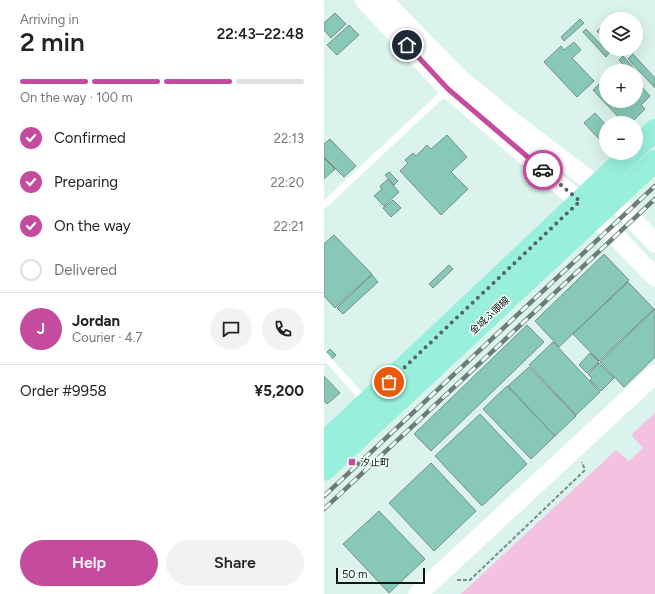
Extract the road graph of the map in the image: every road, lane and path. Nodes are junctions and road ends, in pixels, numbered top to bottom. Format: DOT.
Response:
graph roads {
  1 [pos="364,0"];
  2 [pos="384,0"];
  3 [pos="454,83"];
  4 [pos="655,130"];
  5 [pos="643,141"];
  6 [pos="624,160"];
  7 [pos="655,161"];
  8 [pos="596,186"];
  9 [pos="614,199"];
  10 [pos="580,201"];
  11 [pos="324,205"];
  12 [pos="596,216"];
  13 [pos="655,243"];
  14 [pos="655,277"];
  15 [pos="324,355"];
  16 [pos="655,374"];
  17 [pos="373,410"];
  18 [pos="324,443"];
  19 [pos="576,448"];
  20 [pos="324,470"];
  21 [pos="433,581"];
  22 [pos="418,594"];
  1 -- 3 [label="street"];
  2 -- 3 [label="street"];
  3 -- 8 [label="street"];
  3 -- 10 [label="street"];
  3 -- 11 [label="lane"];
  4 -- 5 [label="main road"];
  6 -- 8 [label="main road, 金城ふ頭線"];
  7 -- 9 [label="main road, 金城ふ頭線"];
  8 -- 9 [label="street"];
  8 -- 10 [label="main road, 金城ふ頭線"];
  9 -- 12 [label="main road, 金城ふ頭線"];
  9 -- 13 [label="street"];
  10 -- 12 [label="street"];
  10 -- 17 [label="main road, 金城ふ頭線"];
  12 -- 14 [label="street"];
  12 -- 17 [label="main road, 金城ふ頭線"];
  15 -- 17 [label="lane"];
  16 -- 19 [label="street"];
  17 -- 18 [label="main road, 金城ふ頭線"];
  17 -- 20 [label="main road, 金城ふ頭線"];
  19 -- 21 [label="street"];
  19 -- 21 [label="path"];
  21 -- 22 [label="street"];
}
